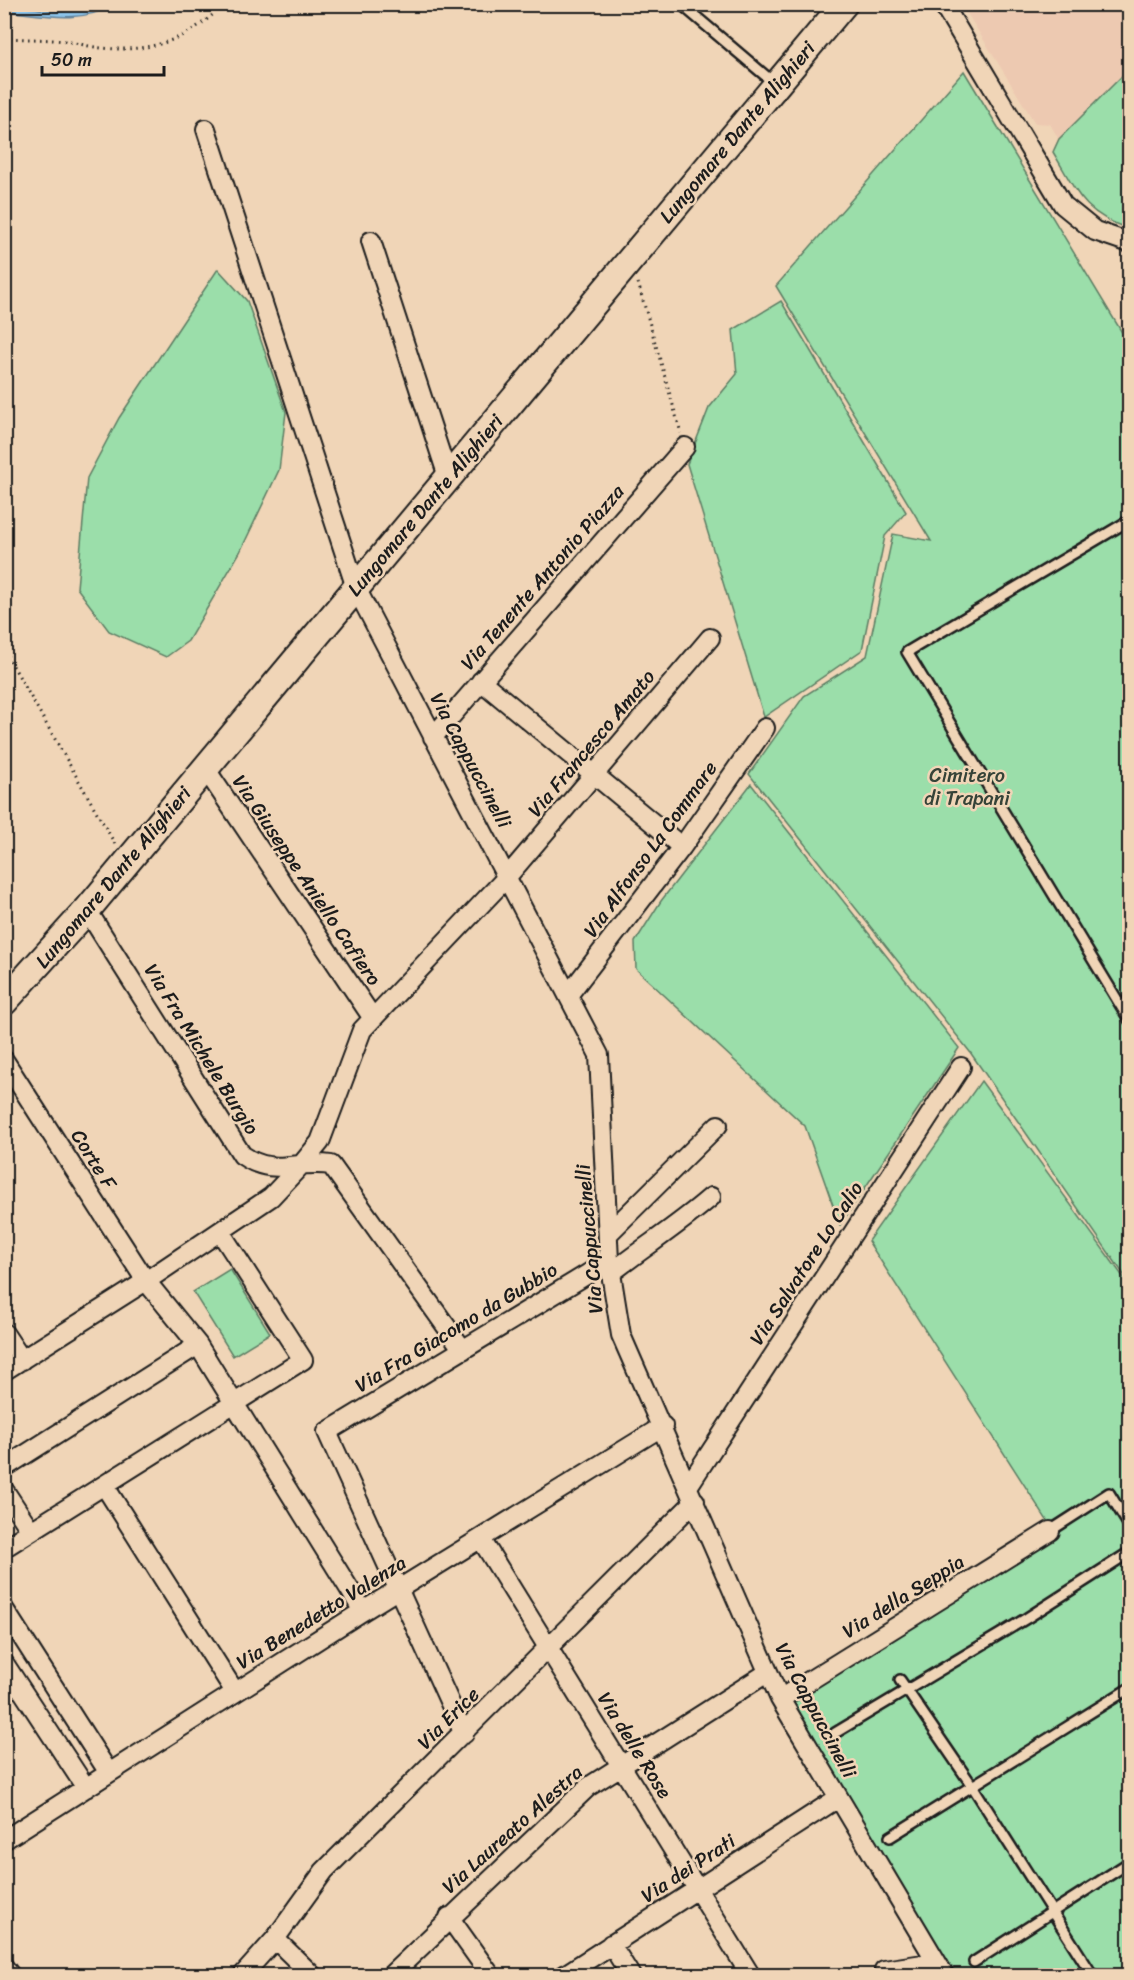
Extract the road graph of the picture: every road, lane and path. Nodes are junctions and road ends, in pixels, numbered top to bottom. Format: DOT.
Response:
graph roads {
  1 [pos="224,4"];
  2 [pos="681,4"];
  3 [pos="844,4"];
  4 [pos="944,4"];
  5 [pos="4,38"];
  6 [pos="776,85"];
  7 [pos="206,129"];
  8 [pos="371,241"];
  9 [pos="1130,243"];
  10 [pos="631,258"];
  11 [pos="685,447"];
  12 [pos="448,477"];
  13 [pos="1130,520"];
  14 [pos="356,588"];
  15 [pos="710,638"];
  16 [pos="4,650"];
  17 [pos="481,681"];
  18 [pos="765,728"];
  19 [pos="433,737"];
  20 [pos="205,768"];
  21 [pos="594,775"];
  22 [pos="682,848"];
  23 [pos="126,863"];
  24 [pos="507,877"];
  25 [pos="87,910"];
  26 [pos="569,994"];
  27 [pos="4,1002"];
  28 [pos="372,1017"];
  29 [pos="1130,1021"];
  30 [pos="4,1060"];
  31 [pos="961,1067"];
  32 [pos="718,1125"];
  33 [pos="302,1164"];
  34 [pos="711,1197"];
  35 [pos="221,1233"];
  36 [pos="608,1233"];
  37 [pos="610,1267"];
  38 [pos="146,1281"];
  39 [pos="198,1345"];
  40 [pos="13,1347"];
  41 [pos="463,1350"];
  42 [pos="4,1371"];
  43 [pos="234,1403"];
  44 [pos="663,1426"];
  45 [pos="4,1468"];
  46 [pos="104,1485"];
  47 [pos="4,1490"];
  48 [pos="692,1493"];
  49 [pos="1130,1527"];
  50 [pos="1050,1530"];
  51 [pos="31,1531"];
  52 [pos="481,1539"];
  53 [pos="4,1548"];
  54 [pos="1129,1553"];
  55 [pos="399,1590"];
  56 [pos="4,1609"];
  57 [pos="363,1611"];
  58 [pos="549,1649"];
  59 [pos="4,1663"];
  60 [pos="767,1673"];
  61 [pos="900,1680"];
  62 [pos="1130,1688"];
  63 [pos="905,1690"];
  64 [pos="235,1692"];
  65 [pos="780,1699"];
  66 [pos="835,1733"];
  67 [pos="464,1734"];
  68 [pos="621,1766"];
  69 [pos="109,1773"];
  70 [pos="973,1787"];
  71 [pos="86,1788"];
  72 [pos="838,1798"];
  73 [pos="890,1837"];
  74 [pos="4,1840"];
  75 [pos="1130,1862"];
  76 [pos="698,1888"];
  77 [pos="1053,1910"];
  78 [pos="449,1917"];
  79 [pos="275,1939"];
  80 [pos="611,1944"];
  81 [pos="974,1962"];
  82 [pos="4,1967"];
  83 [pos="941,1969"];
  84 [pos="10,1976"];
  85 [pos="242,1976"];
  86 [pos="314,1976"];
  87 [pos="390,1976"];
  88 [pos="491,1976"];
  89 [pos="563,1976"];
  90 [pos="631,1976"];
  91 [pos="752,1976"];
  92 [pos="885,1976"];
  93 [pos="1093,1976"];
  1 -- 5 [label="path"];
  2 -- 6 [label="lane"];
  3 -- 6 [label="main road, Lungomare Dante Alighieri"];
  4 -- 9 [label="street"];
  6 -- 10 [label="main road, Lungomare Dante Alighieri"];
  7 -- 14 [label="street, Via Cappuccinelli"];
  8 -- 12 [label="street"];
  10 -- 11 [label="path"];
  10 -- 12 [label="main road, Lungomare Dante Alighieri"];
  11 -- 17 [label="street, Via Tenente Antonio Piazza"];
  12 -- 14 [label="main road, Lungomare Dante Alighieri"];
  13 -- 29 [label="lane"];
  14 -- 19 [label="street, Via Cappuccinelli"];
  14 -- 20 [label="main road, Lungomare Dante Alighieri"];
  15 -- 21 [label="street, Via Francesco Amato"];
  16 -- 23 [label="path"];
  17 -- 19 [label="street, Via Tenente Antonio Piazza"];
  17 -- 21 [label="street"];
  18 -- 22 [label="street, Via Alfonso La Commare"];
  19 -- 24 [label="street, Via Cappuccinelli"];
  20 -- 23 [label="main road, Lungomare Dante Alighieri"];
  20 -- 28 [label="street, Via Giuseppe Aniello Cafiero"];
  21 -- 22 [label="street"];
  21 -- 24 [label="street, Via Francesco Amato"];
  22 -- 26 [label="street, Via Alfonso La Commare"];
  23 -- 25 [label="main road, Lungomare Dante Alighieri"];
  24 -- 26 [label="street, Via Cappuccinelli"];
  24 -- 28 [label="street, Via Francesco Amato"];
  25 -- 27 [label="main road, Lungomare Dante Alighieri"];
  25 -- 33 [label="street, Via Fra Michele Burgio"];
  26 -- 36 [label="street, Via Cappuccinelli"];
  28 -- 33 [label="street"];
  30 -- 38 [label="street, Corte F"];
  31 -- 48 [label="street, Via Salvatore Lo Calio"];
  32 -- 36 [label="street"];
  33 -- 35 [label="street"];
  33 -- 41 [label="street, Via Fra Michele Burgio"];
  34 -- 37 [label="street, Via Fra Giacomo da Gubbio"];
  35 -- 38 [label="street"];
  35 -- 43 [label="street"];
  36 -- 37 [label="street, Via Cappuccinelli"];
  37 -- 41 [label="street, Via Fra Giacomo da Gubbio"];
  37 -- 44 [label="street, Via Cappuccinelli"];
  38 -- 39 [label="street, Corte F"];
  38 -- 40 [label="street"];
  39 -- 43 [label="street, Corte F"];
  39 -- 45 [label="street"];
  40 -- 42 [label="street"];
  41 -- 55 [label="street, Via Fra Giacomo da Gubbio"];
  43 -- 46 [label="street"];
  43 -- 57 [label="street, Corte F"];
  44 -- 48 [label="street, Via Cappuccinelli"];
  44 -- 52 [label="street, Via Benedetto Valenza"];
  46 -- 51 [label="street"];
  46 -- 64 [label="street"];
  47 -- 51 [label="street"];
  48 -- 58 [label="street, Via Erice"];
  48 -- 60 [label="street, Via Cappuccinelli"];
  49 -- 50 [label="lane"];
  50 -- 65 [label="street, Via della Seppia"];
  51 -- 53 [label="street"];
  52 -- 55 [label="street, Via Benedetto Valenza"];
  52 -- 58 [label="street, Via delle Rose"];
  54 -- 63 [label="lane"];
  55 -- 57 [label="street, Via Benedetto Valenza"];
  55 -- 67 [label="street"];
  56 -- 69 [label="street"];
  57 -- 64 [label="street, Via Benedetto Valenza"];
  58 -- 67 [label="street, Via Erice"];
  58 -- 68 [label="street, Via delle Rose"];
  59 -- 71 [label="street"];
  60 -- 65 [label="street, Via Cappuccinelli"];
  60 -- 68 [label="street, Via Laureato Alestra"];
  61 -- 63 [label="lane"];
  62 -- 70 [label="lane"];
  63 -- 66 [label="lane"];
  63 -- 70 [label="lane"];
  64 -- 69 [label="street, Via Benedetto Valenza"];
  65 -- 72 [label="street, Via Cappuccinelli"];
  67 -- 79 [label="street, Via Erice"];
  68 -- 76 [label="street, Via delle Rose"];
  68 -- 78 [label="street, Via Laureato Alestra"];
  69 -- 71 [label="street, Via Benedetto Valenza"];
  70 -- 73 [label="lane"];
  70 -- 77 [label="lane"];
  71 -- 74 [label="street, Via Benedetto Valenza"];
  72 -- 76 [label="street, Via dei Prati"];
  72 -- 83 [label="street, Via Cappuccinelli"];
  75 -- 77 [label="lane"];
  76 -- 80 [label="street, Via dei Prati"];
  76 -- 91 [label="street, Via delle Rose"];
  77 -- 81 [label="lane"];
  77 -- 93 [label="lane"];
  78 -- 87 [label="street, Via Laureato Alestra"];
  78 -- 88 [label="street"];
  79 -- 85 [label="street, Via Erice"];
  79 -- 86 [label="street"];
  80 -- 89 [label="street, Via dei Prati"];
  80 -- 90 [label="street"];
  82 -- 84 [label="street"];
  83 -- 92 [label="street"];
}
